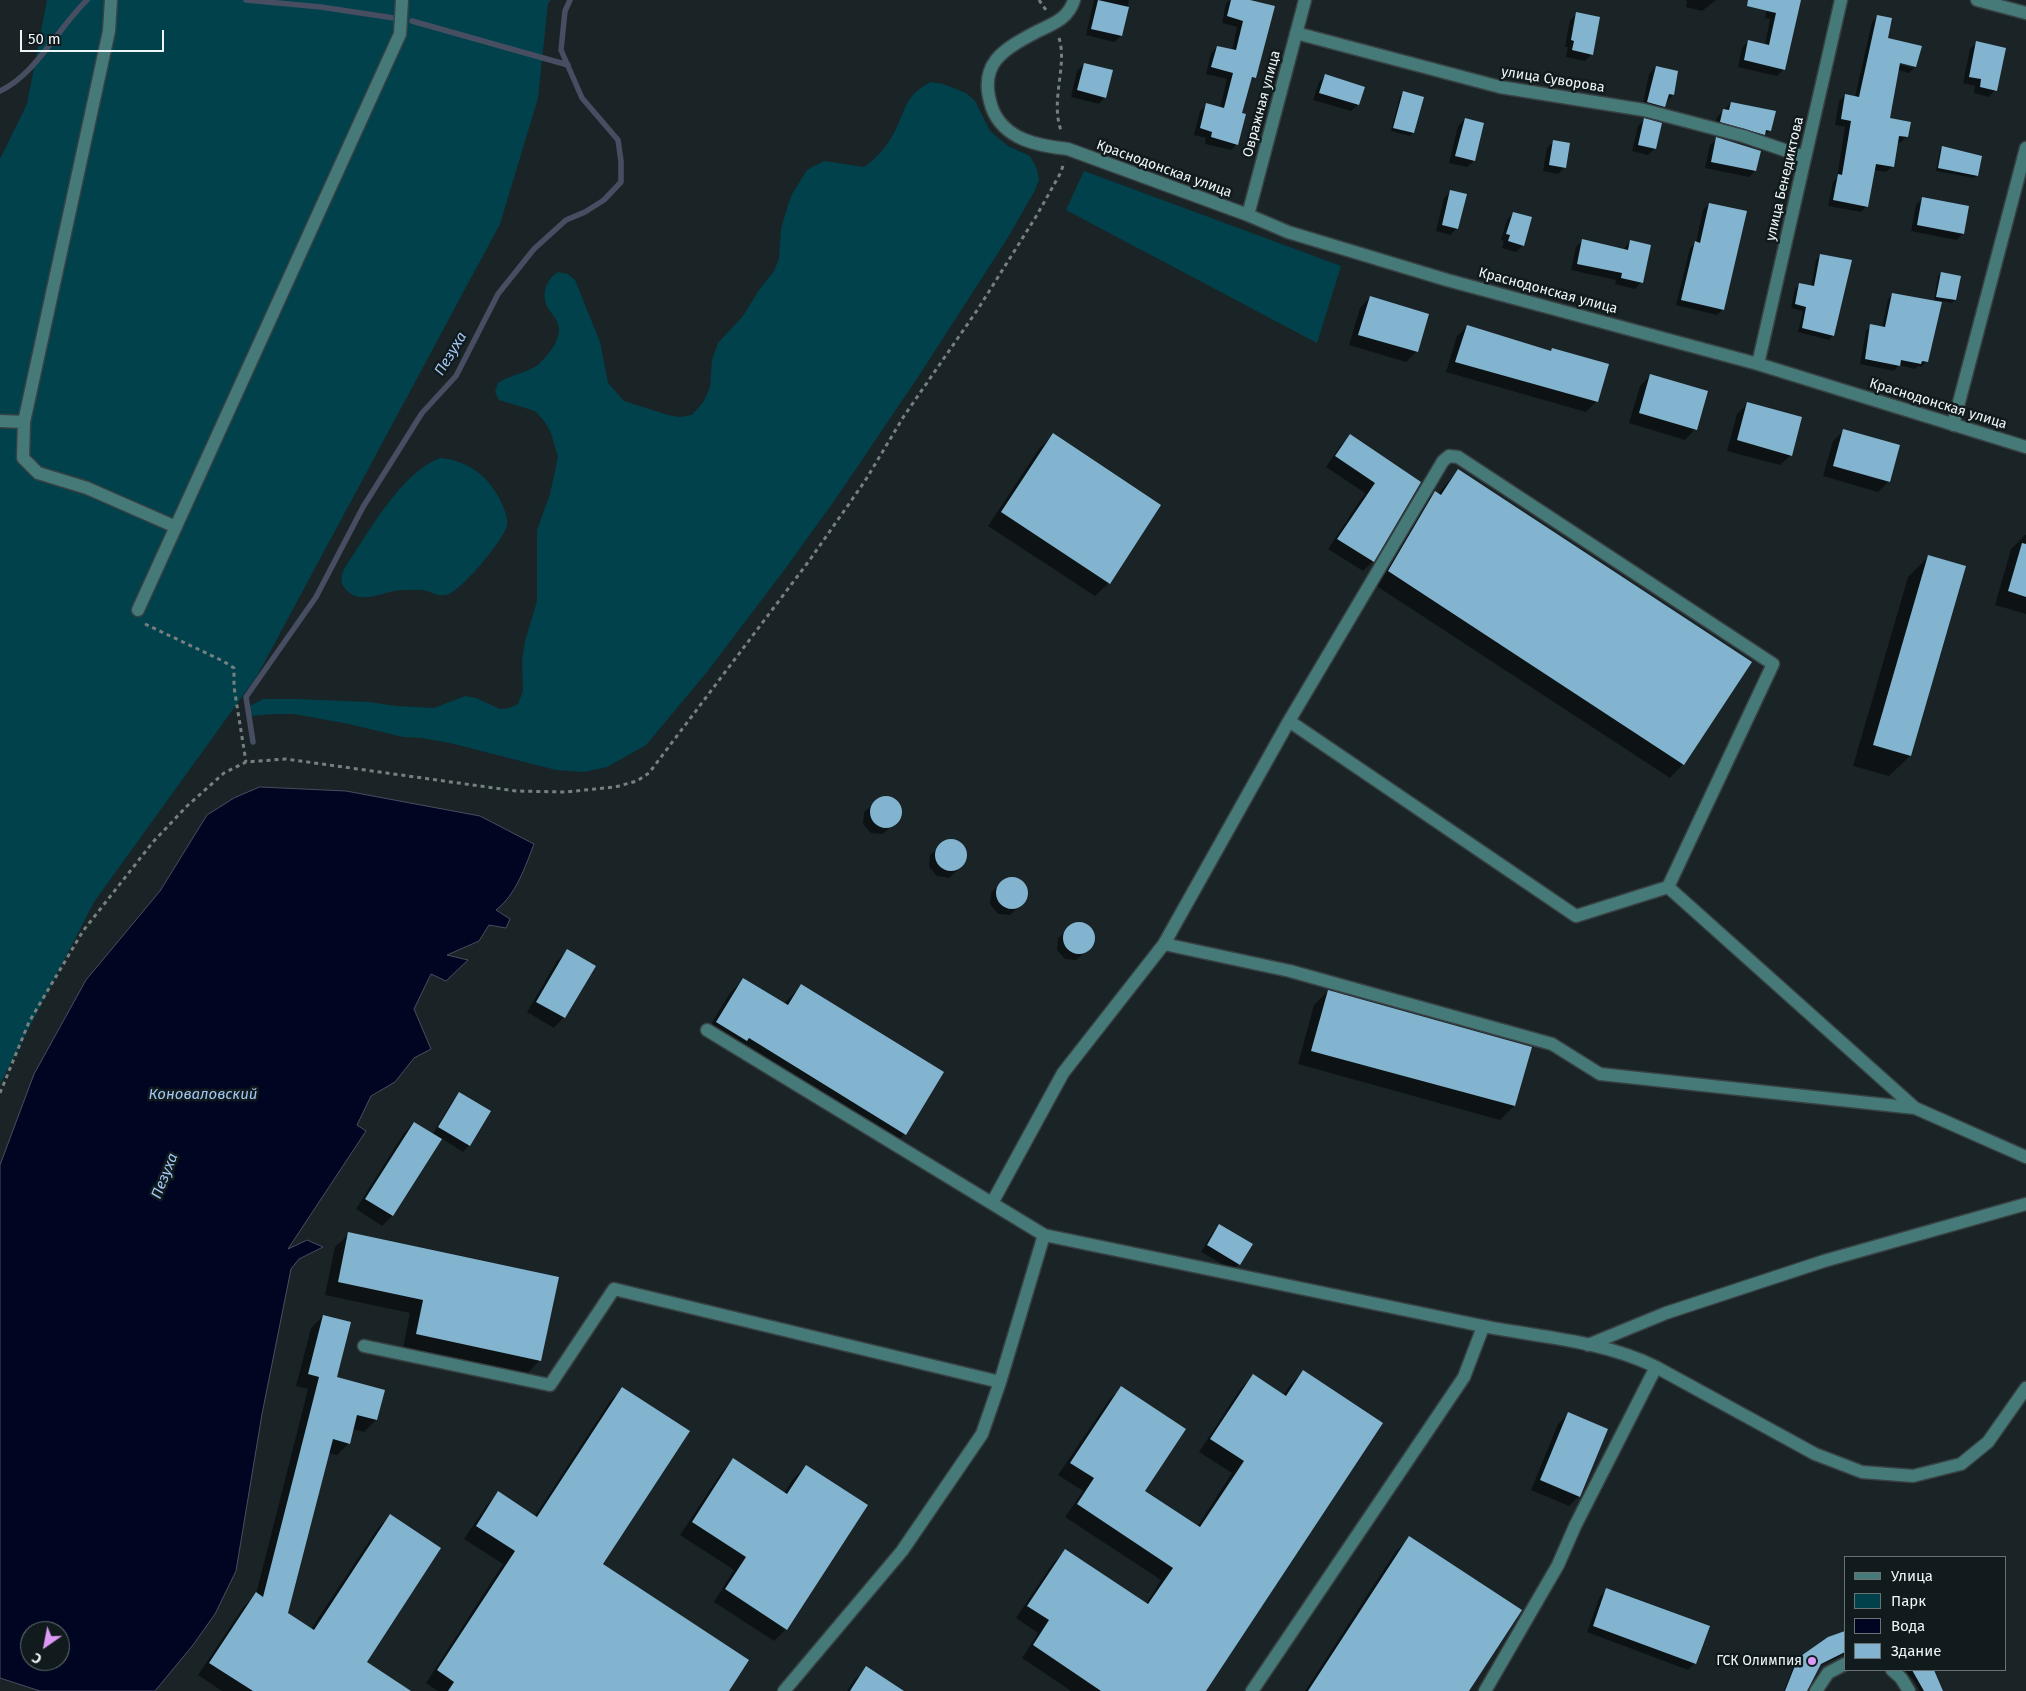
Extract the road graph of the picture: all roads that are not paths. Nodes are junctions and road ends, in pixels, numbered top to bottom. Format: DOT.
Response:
graph roads {
  1 [pos="111,0"];
  2 [pos="402,0"];
  3 [pos="1074,0"];
  4 [pos="1305,0"];
  5 [pos="1841,0"];
  6 [pos="1977,0"];
  7 [pos="2026,13"];
  8 [pos="1296,33"];
  9 [pos="2026,148"];
  10 [pos="1805,157"];
  11 [pos="1248,215"];
  12 [pos="1758,364"];
  13 [pos="0,421"];
  14 [pos="24,422"];
  15 [pos="1953,425"];
  16 [pos="2026,448"];
  17 [pos="176,527"];
  18 [pos="138,610"];
  19 [pos="1289,721"];
  20 [pos="1668,887"];
  21 [pos="1164,944"];
  22 [pos="707,1030"];
  23 [pos="1916,1108"];
  24 [pos="2026,1157"];
  25 [pos="992,1203"];
  26 [pos="2026,1204"];
  27 [pos="1044,1235"];
  28 [pos="1483,1327"];
  29 [pos="1588,1345"];
  30 [pos="364,1346"];
  31 [pos="1656,1368"];
  32 [pos="1000,1382"];
  33 [pos="2026,1388"];
  34 [pos="1844,1665"];
  35 [pos="1893,1671"];
  36 [pos="784,1691"];
  37 [pos="1252,1691"];
  38 [pos="1485,1691"];
  39 [pos="1816,1691"];
  40 [pos="1909,1691"];
  1 -- 14 [label="street"];
  2 -- 17 [label="street"];
  3 -- 11 [label="street, Краснодонская улица"];
  4 -- 8 [label="street, Овражная улица"];
  5 -- 10 [label="street, улица Бенедиктова"];
  6 -- 7 [label="street"];
  8 -- 10 [label="street, улица Суворова"];
  8 -- 11 [label="street, Овражная улица"];
  9 -- 15 [label="street"];
  10 -- 12 [label="street, улица Бенедиктова"];
  11 -- 12 [label="street, Краснодонская улица"];
  12 -- 15 [label="street, Краснодонская улица"];
  13 -- 14 [label="street"];
  14 -- 17 [label="street"];
  15 -- 16 [label="street, Краснодонская улица"];
  17 -- 18 [label="street"];
  19 -- 20 [label="street"];
  19 -- 20 [label="street"];
  19 -- 21 [label="street"];
  20 -- 23 [label="street"];
  21 -- 23 [label="street"];
  21 -- 25 [label="street"];
  22 -- 25 [label="street"];
  23 -- 24 [label="street"];
  25 -- 27 [label="street"];
  26 -- 29 [label="street"];
  27 -- 28 [label="street"];
  27 -- 32 [label="street"];
  28 -- 29 [label="street"];
  28 -- 37 [label="street"];
  29 -- 31 [label="street"];
  30 -- 32 [label="street"];
  31 -- 33 [label="street"];
  31 -- 38 [label="street"];
  32 -- 36 [label="street"];
  34 -- 39 [label="street"];
  35 -- 40 [label="street"];
}
